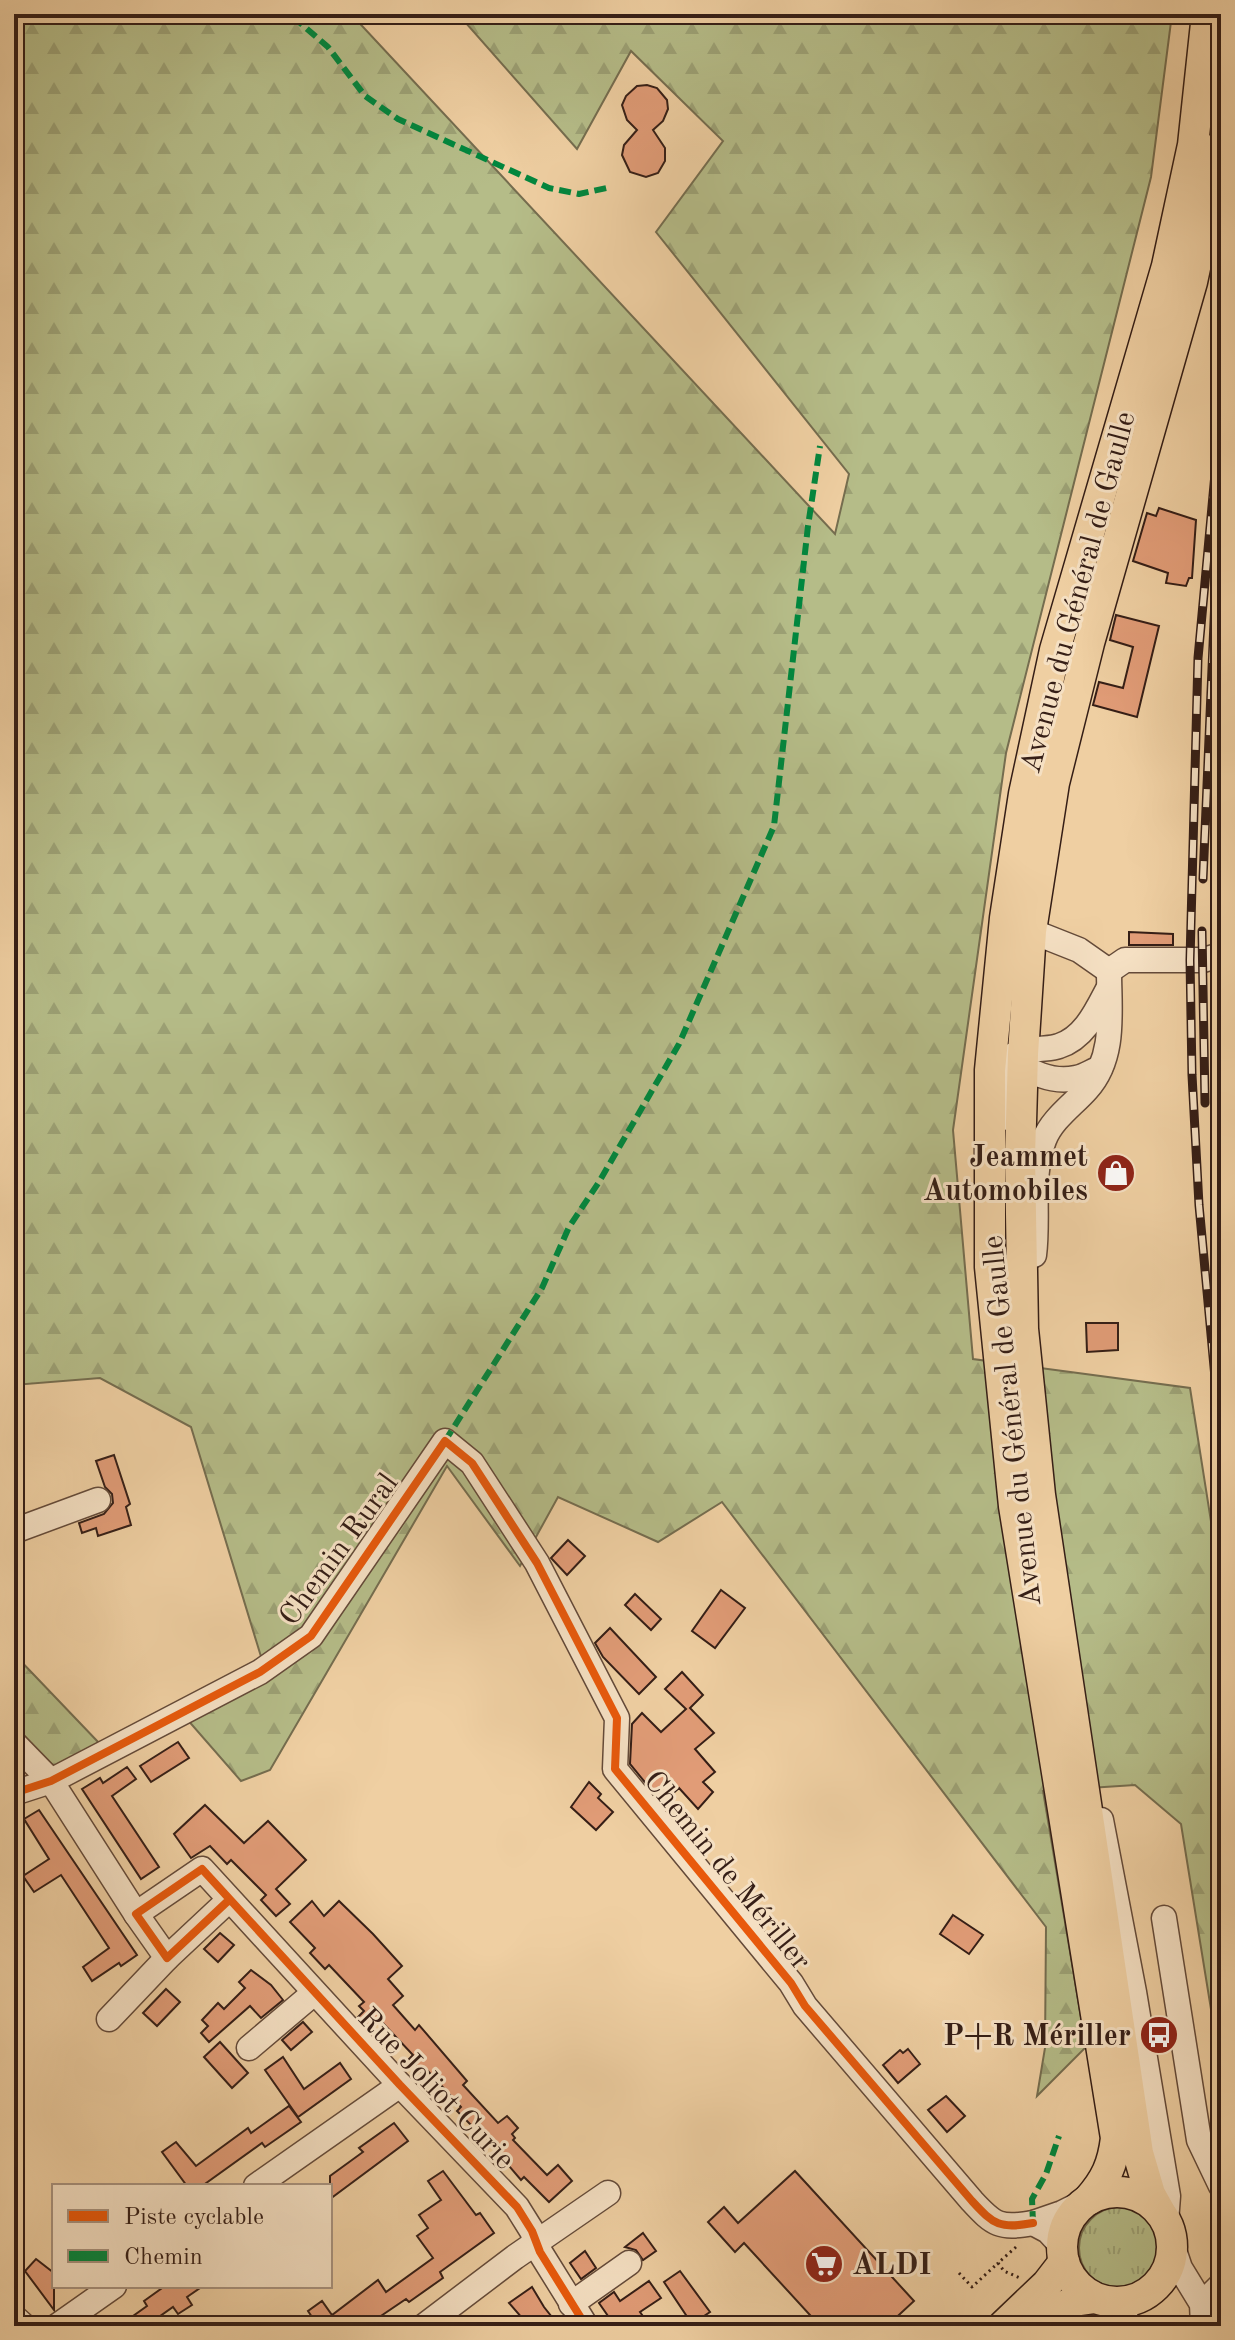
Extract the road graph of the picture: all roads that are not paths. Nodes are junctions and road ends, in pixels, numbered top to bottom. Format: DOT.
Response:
graph roads {
  1 [pos="1207,14"];
  2 [pos="1221,145"];
  3 [pos="1180,274"];
  4 [pos="1018,924"];
  5 [pos="1221,955"];
  6 [pos="1109,979"];
  7 [pos="1020,1060"];
  8 [pos="1100,1068"];
  9 [pos="990,1267"];
  10 [pos="1023,1329"];
  11 [pos="445,1441"];
  12 [pos="98,1500"];
  13 [pos="14,1531"];
  14 [pos="14,1743"];
  15 [pos="51,1781"];
  16 [pos="14,1793"];
  17 [pos="229,1900"];
  18 [pos="136,1914"];
  19 [pos="1164,1918"];
  20 [pos="167,1958"];
  21 [pos="314,1993"];
  22 [pos="109,2019"];
  23 [pos="249,2048"];
  24 [pos="400,2085"];
  25 [pos="259,2184"];
  26 [pos="1221,2186"];
  27 [pos="608,2193"];
  28 [pos="1088,2200"];
  29 [pos="1033,2223"];
  30 [pos="1166,2226"];
  31 [pos="537,2243"];
  32 [pos="1063,2254"];
  33 [pos="629,2263"];
  34 [pos="1221,2285"];
  35 [pos="111,2288"];
  36 [pos="571,2304"];
  37 [pos="1115,2309"];
  38 [pos="1203,2315"];
  39 [pos="14,2317"];
  40 [pos="24,2326"];
  41 [pos="57,2326"];
  42 [pos="424,2326"];
  43 [pos="586,2326"];
  44 [pos="1003,2326"];
  45 [pos="1025,2326"];
  1 -- 3 [label="main road"];
  2 -- 3 [label="main road"];
  3 -- 4 [label="main road, Avenue du Général de Gaulle"];
  4 -- 6 [label="street"];
  4 -- 7 [label="main road, Avenue du Général de Gaulle"];
  4 -- 9 [label="main road, Avenue du Général de Gaulle"];
  5 -- 6 [label="street"];
  6 -- 7 [label="street"];
  6 -- 8 [label="street"];
  7 -- 8 [label="street"];
  7 -- 9 [label="street"];
  7 -- 10 [label="main road, Avenue du Général de Gaulle"];
  8 -- 10 [label="street"];
  9 -- 28 [label="main road, Avenue du Général de Gaulle"];
  10 -- 30 [label="main road, Avenue du Général de Gaulle"];
  11 -- 15 [label="street, Chemin Rural"];
  11 -- 29 [label="street, Chemin de Mériller"];
  12 -- 13 [label="street"];
  14 -- 15 [label="street"];
  15 -- 16 [label="street, Chemin Rural"];
  15 -- 18 [label="street"];
  17 -- 18 [label="street, Rue Joliot Curie"];
  17 -- 20 [label="street"];
  17 -- 21 [label="street, Rue Joliot Curie"];
  18 -- 20 [label="street"];
  19 -- 26 [label="street"];
  20 -- 22 [label="street"];
  21 -- 23 [label="street"];
  21 -- 24 [label="street, Rue Joliot Curie"];
  24 -- 25 [label="street"];
  24 -- 31 [label="street, Rue Joliot Curie"];
  27 -- 31 [label="street"];
  28 -- 29 [label="street"];
  28 -- 30 [label="main road"];
  28 -- 32 [label="main road, Avenue du Général de Gaulle"];
  29 -- 32 [label="street"];
  30 -- 37 [label="main road"];
  30 -- 38 [label="street"];
  31 -- 36 [label="street, Rue Joliot Curie"];
  31 -- 42 [label="street"];
  32 -- 37 [label="main road"];
  32 -- 44 [label="main road, Avenue du Général de Gaulle"];
  33 -- 36 [label="street"];
  34 -- 38 [label="street"];
  35 -- 41 [label="street"];
  36 -- 43 [label="street, Rue Joliot Curie"];
  37 -- 45 [label="main road"];
  39 -- 40 [label="street"];
}
